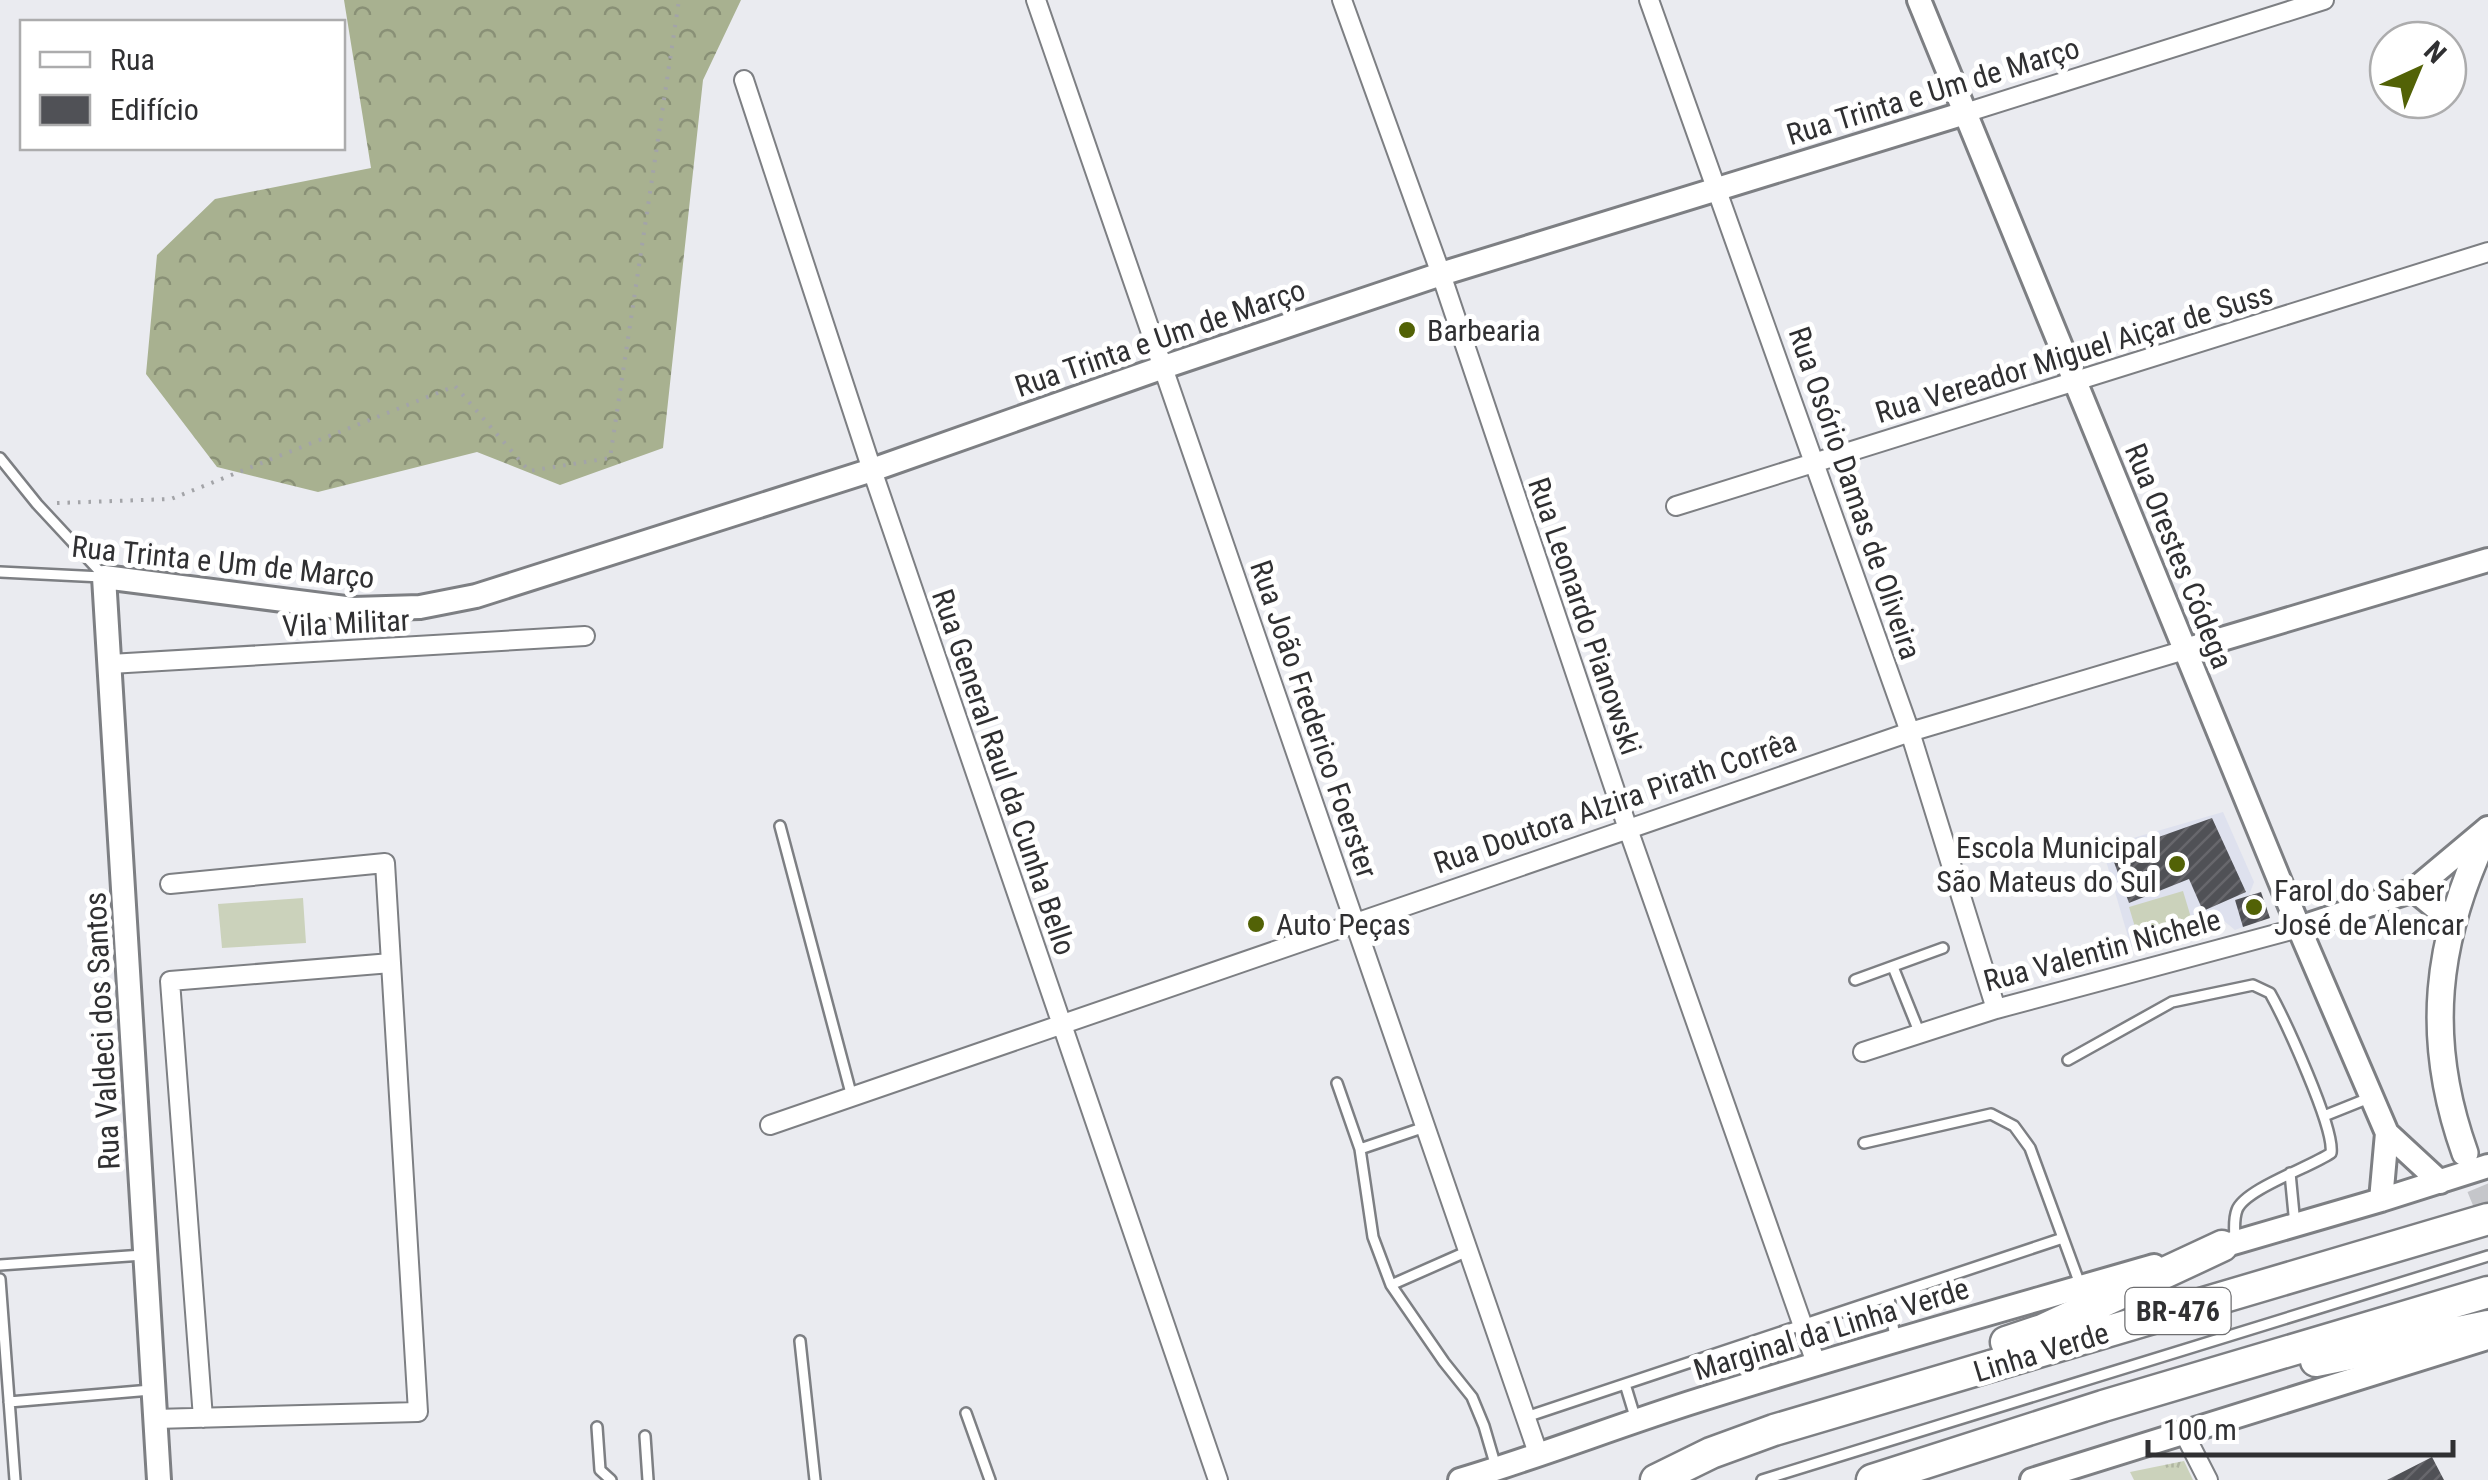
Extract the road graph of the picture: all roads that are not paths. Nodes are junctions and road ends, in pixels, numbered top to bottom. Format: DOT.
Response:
graph roads {
  1 [pos="1036,0"];
  2 [pos="1342,0"];
  3 [pos="1649,0"];
  4 [pos="1918,0"];
  5 [pos="2324,0"];
  6 [pos="744,80"];
  7 [pos="1965,113"];
  8 [pos="1718,189"];
  9 [pos="2488,252"];
  10 [pos="1440,274"];
  11 [pos="1164,367"];
  12 [pos="2076,382"];
  13 [pos="0,458"];
  14 [pos="1814,463"];
  15 [pos="872,470"];
  16 [pos="1676,506"];
  17 [pos="2488,560"];
  18 [pos="0,572"];
  19 [pos="104,578"];
  20 [pos="585,636"];
  21 [pos="2186,650"];
  22 [pos="110,664"];
  23 [pos="1910,732"];
  24 [pos="780,826"];
  25 [pos="1628,829"];
  26 [pos="2488,829"];
  27 [pos="170,884"];
  28 [pos="2414,890"];
  29 [pos="2452,920"];
  30 [pos="1355,923"];
  31 [pos="2299,928"];
  32 [pos="1944,948"];
  33 [pos="391,963"];
  34 [pos="1894,968"];
  35 [pos="1855,980"];
  36 [pos="1996,1009"];
  37 [pos="1061,1024"];
  38 [pos="1920,1034"];
  39 [pos="1863,1052"];
  40 [pos="2068,1060"];
  41 [pos="1337,1082"];
  42 [pos="852,1097"];
  43 [pos="2372,1097"];
  44 [pos="2324,1116"];
  45 [pos="770,1125"];
  46 [pos="1425,1127"];
  47 [pos="2387,1133"];
  48 [pos="1864,1142"];
  49 [pos="1360,1149"];
  50 [pos="2477,1160"];
  51 [pos="2290,1173"];
  52 [pos="2440,1182"];
  53 [pos="2381,1200"];
  54 [pos="2488,1219"];
  55 [pos="2295,1225"];
  56 [pos="2063,1238"];
  57 [pos="2228,1244"];
  58 [pos="1468,1251"];
  59 [pos="146,1254"];
  60 [pos="2488,1256"];
  61 [pos="0,1265"];
  62 [pos="0,1278"];
  63 [pos="1391,1285"];
  64 [pos="2081,1287"];
  65 [pos="2488,1292"];
  66 [pos="1889,1297"];
  67 [pos="1803,1326"];
  68 [pos="2488,1326"];
  69 [pos="2488,1338"];
  70 [pos="1895,1340"];
  71 [pos="800,1341"];
  72 [pos="1816,1363"];
  73 [pos="1625,1384"];
  74 [pos="154,1390"];
  75 [pos="10,1402"];
  76 [pos="1868,1404"];
  77 [pos="2102,1406"];
  78 [pos="966,1413"];
  79 [pos="1526,1417"];
  80 [pos="204,1418"];
  81 [pos="156,1419"];
  82 [pos="1636,1422"];
  83 [pos="597,1426"];
  84 [pos="2184,1433"];
  85 [pos="645,1436"];
  86 [pos="1540,1456"];
  87 [pos="1497,1469"];
  88 [pos="16,1480"];
  89 [pos="159,1480"];
  90 [pos="611,1480"];
  91 [pos="648,1480"];
  92 [pos="814,1480"];
  93 [pos="990,1480"];
  94 [pos="1218,1480"];
  95 [pos="1460,1480"];
  96 [pos="1656,1480"];
  97 [pos="1762,1480"];
  98 [pos="1872,1480"];
  99 [pos="2032,1480"];
  100 [pos="2208,1480"];
  1 -- 11 [label="street, Rua João Frederico Foerster"];
  2 -- 10 [label="street, Rua Leonardo Pianowski"];
  3 -- 8 [label="street, Rua Osório Damas de Oliveira"];
  4 -- 7 [label="main road, Rua Orestes Códega"];
  5 -- 7 [label="street, Rua Trinta e Um de Março"];
  6 -- 15 [label="street, Rua General Raul da Cunha Bello"];
  7 -- 8 [label="main road, Rua Trinta e Um de Março"];
  7 -- 12 [label="main road, Rua Orestes Códega"];
  8 -- 10 [label="main road, Rua Trinta e Um de Março"];
  8 -- 14 [label="street, Rua Osório Damas de Oliveira"];
  9 -- 12 [label="street, Rua Vereador Miguel Aiçar de Suss"];
  10 -- 11 [label="main road, Rua Trinta e Um de Março"];
  10 -- 25 [label="street, Rua Leonardo Pianowski"];
  11 -- 15 [label="main road, Rua Trinta e Um de Março"];
  11 -- 30 [label="street, Rua João Frederico Foerster"];
  12 -- 14 [label="street, Rua Vereador Miguel Aiçar de Suss"];
  12 -- 21 [label="main road, Rua Orestes Códega"];
  13 -- 19 [label="lane"];
  14 -- 16 [label="street, Rua Vereador Miguel Aiçar de Suss"];
  14 -- 23 [label="street, Rua Osório Damas de Oliveira"];
  15 -- 19 [label="main road, Rua Trinta e Um de Março"];
  15 -- 37 [label="street, Rua General Raul da Cunha Bello"];
  17 -- 21 [label="main road, Rua Doutora Alzira Pirath Corrêa"];
  18 -- 19 [label="lane, Rua Trinta e Um de Março"];
  19 -- 22 [label="main road, Rua Valdeci dos Santos"];
  20 -- 22 [label="street, Vila Militar"];
  21 -- 23 [label="street, Rua Doutora Alzira Pirath Corrêa"];
  21 -- 31 [label="main road, Rua Orestes Códega"];
  22 -- 59 [label="main road, Rua Valdeci dos Santos"];
  23 -- 25 [label="street, Rua Doutora Alzira Pirath Corrêa"];
  23 -- 36 [label="street, Rua Osório Damas de Oliveira"];
  24 -- 42 [label="lane"];
  25 -- 30 [label="street, Rua Doutora Alzira Pirath Corrêa"];
  25 -- 67 [label="street, Rua Leonardo Pianowski"];
  26 -- 28 [label="main road, Rua Valentin Nichele"];
  26 -- 29 [label="main road"];
  27 -- 33 [label="street"];
  28 -- 29 [label="main road"];
  28 -- 31 [label="main road, Rua Valentin Nichele"];
  29 -- 50 [label="main road"];
  30 -- 37 [label="street, Rua Doutora Alzira Pirath Corrêa"];
  30 -- 46 [label="street, Rua João Frederico Foerster"];
  31 -- 36 [label="street, Rua Valentin Nichele"];
  31 -- 43 [label="main road, Rua Orestes Códega"];
  32 -- 34 [label="lane"];
  33 -- 80 [label="street"];
  33 -- 80 [label="street"];
  34 -- 35 [label="lane"];
  34 -- 38 [label="lane"];
  36 -- 38 [label="street, Rua Valentin Nichele"];
  37 -- 42 [label="street, Rua Doutora Alzira Pirath Corrêa"];
  37 -- 94 [label="street, Rua General Raul da Cunha Bello"];
  38 -- 39 [label="street, Rua Valentin Nichele"];
  40 -- 44 [label="lane"];
  41 -- 49 [label="lane"];
  42 -- 45 [label="street, Rua Doutora Alzira Pirath Corrêa"];
  43 -- 44 [label="lane"];
  43 -- 47 [label="main road, Rua Orestes Códega"];
  44 -- 51 [label="lane"];
  46 -- 49 [label="lane"];
  46 -- 58 [label="street, Rua João Frederico Foerster"];
  47 -- 52 [label="main road, Rua Orestes Códega"];
  47 -- 53 [label="main road, Rua Orestes Códega"];
  48 -- 56 [label="lane"];
  49 -- 63 [label="lane"];
  50 -- 52 [label="main road, Marginal da Linha Verde"];
  51 -- 55 [label="lane"];
  51 -- 57 [label="lane"];
  52 -- 53 [label="main road, Marginal da Linha Verde"];
  53 -- 55 [label="main road, Marginal da Linha Verde"];
  54 -- 76 [label="highway, Linha Verde / BR-476"];
  55 -- 57 [label="main road, Marginal da Linha Verde"];
  56 -- 64 [label="lane"];
  56 -- 66 [label="lane"];
  57 -- 64 [label="main road, Marginal da Linha Verde"];
  57 -- 76 [label="highway"];
  58 -- 63 [label="lane"];
  58 -- 79 [label="street, Rua João Frederico Foerster"];
  59 -- 61 [label="lane"];
  59 -- 74 [label="main road, Rua Valdeci dos Santos"];
  60 -- 97 [label="lane"];
  62 -- 75 [label="lane"];
  63 -- 87 [label="lane"];
  64 -- 70 [label="main road, Marginal da Linha Verde"];
  65 -- 77 [label="highway, BR-476"];
  66 -- 67 [label="lane"];
  66 -- 70 [label="lane"];
  67 -- 72 [label="street, Rua Leonardo Pianowski"];
  67 -- 73 [label="lane"];
  68 -- 77 [label="highway"];
  69 -- 84 [label="main road"];
  70 -- 72 [label="main road, Marginal da Linha Verde"];
  71 -- 92 [label="lane"];
  72 -- 82 [label="main road, Marginal da Linha Verde"];
  73 -- 79 [label="lane"];
  73 -- 82 [label="lane"];
  74 -- 75 [label="lane"];
  74 -- 81 [label="main road, Rua Valdeci dos Santos"];
  75 -- 88 [label="lane"];
  76 -- 96 [label="highway, Linha Verde / BR-476"];
  77 -- 98 [label="highway, BR-476"];
  78 -- 93 [label="lane"];
  79 -- 86 [label="street, Rua João Frederico Foerster"];
  80 -- 81 [label="street"];
  81 -- 89 [label="main road, Rua Valdeci dos Santos"];
  82 -- 86 [label="main road, Marginal da Linha Verde"];
  83 -- 90 [label="lane"];
  84 -- 99 [label="main road"];
  84 -- 100 [label="street"];
  85 -- 91 [label="lane"];
  86 -- 87 [label="main road, Marginal da Linha Verde"];
  87 -- 95 [label="main road, Marginal da Linha Verde"];
}
